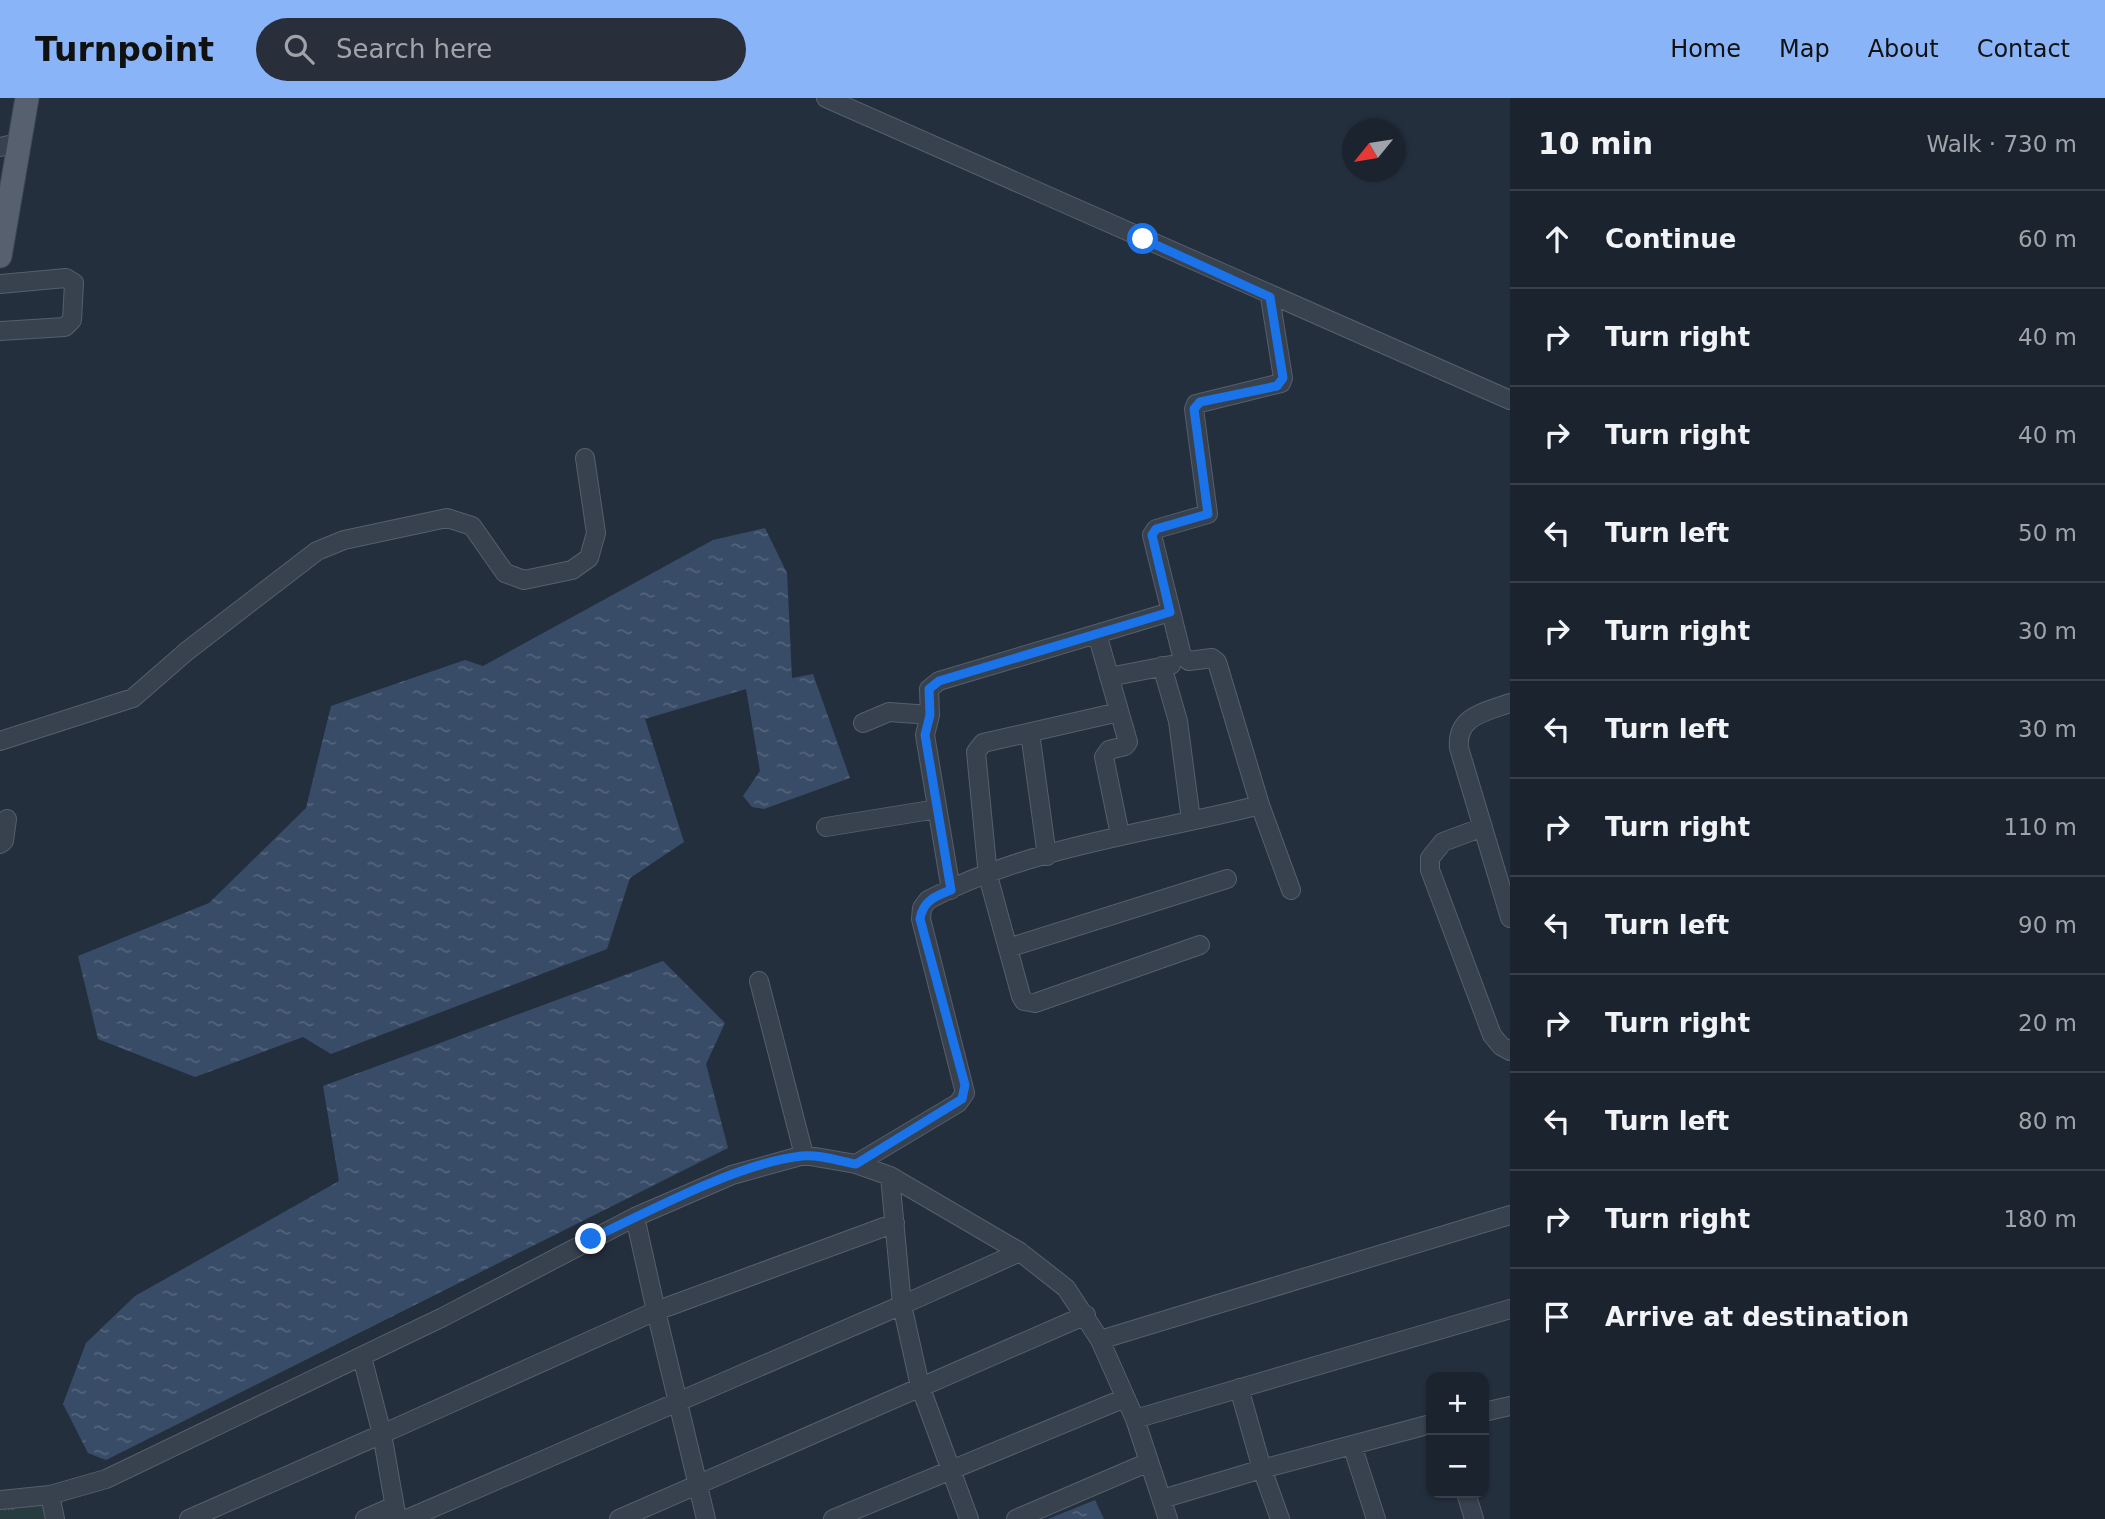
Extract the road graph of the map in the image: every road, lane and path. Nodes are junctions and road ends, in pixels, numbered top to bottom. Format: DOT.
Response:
graph roads {
  1 [pos="27,98"];
  2 [pos="826,98"];
  3 [pos="9,145"];
  4 [pos="0,256"];
  5 [pos="0,284"];
  6 [pos="1270,297"];
  7 [pos="0,331"];
  8 [pos="1510,400"];
  9 [pos="585,458"];
  10 [pos="1170,612"];
  11 [pos="1097,634"];
  12 [pos="1189,661"];
  13 [pos="1162,666"];
  14 [pos="1109,677"];
  15 [pos="1510,703"];
  16 [pos="1119,712"];
  17 [pos="930,715"];
  18 [pos="863,723"];
  19 [pos="1030,733"];
  20 [pos="0,741"];
  21 [pos="1260,805"];
  22 [pos="937,809"];
  23 [pos="7,819"];
  24 [pos="1191,820"];
  25 [pos="826,827"];
  26 [pos="1483,827"];
  27 [pos="1120,835"];
  28 [pos="0,844"];
  29 [pos="1047,856"];
  30 [pos="988,876"];
  31 [pos="1227,879"];
  32 [pos="1505,879"];
  33 [pos="951,890"];
  34 [pos="1291,890"];
  35 [pos="1510,918"];
  36 [pos="1200,945"];
  37 [pos="1008,948"];
  38 [pos="759,981"];
  39 [pos="1510,1051"];
  40 [pos="804,1155"];
  41 [pos="856,1164"];
  42 [pos="890,1176"];
  43 [pos="1510,1215"];
  44 [pos="635,1217"];
  45 [pos="895,1223"];
  46 [pos="1020,1252"];
  47 [pos="902,1305"];
  48 [pos="1510,1309"];
  49 [pos="656,1311"];
  50 [pos="1086,1315"];
  51 [pos="1100,1340"];
  52 [pos="362,1357"];
  53 [pos="920,1386"];
  54 [pos="1239,1388"];
  55 [pos="1125,1398"];
  56 [pos="679,1403"];
  57 [pos="1510,1406"];
  58 [pos="1489,1411"];
  59 [pos="1135,1419"];
  60 [pos="1426,1425"];
  61 [pos="382,1434"];
  62 [pos="1352,1446"];
  63 [pos="1149,1462"];
  64 [pos="950,1469"];
  65 [pos="1262,1469"];
  66 [pos="698,1485"];
  67 [pos="50,1495"];
  68 [pos="1468,1498"];
  69 [pos="1162,1499"];
  70 [pos="0,1500"];
  71 [pos="399,1515"];
  72 [pos="55,1519"];
  73 [pos="189,1519"];
  74 [pos="365,1519"];
  75 [pos="619,1519"];
  76 [pos="706,1519"];
  77 [pos="833,1519"];
  78 [pos="968,1519"];
  79 [pos="1016,1519"];
  80 [pos="1168,1519"];
  81 [pos="1280,1519"];
  82 [pos="1376,1519"];
  83 [pos="1474,1519"];
  1 -- 3 [label="main road"];
  2 -- 6 [label="street"];
  3 -- 4 [label="main road"];
  5 -- 7 [label="street"];
  6 -- 8 [label="street"];
  6 -- 10 [label="street"];
  9 -- 20 [label="street"];
  10 -- 11 [label="street"];
  10 -- 12 [label="street"];
  11 -- 14 [label="street"];
  11 -- 17 [label="street"];
  12 -- 13 [label="street"];
  12 -- 21 [label="street"];
  13 -- 14 [label="street"];
  13 -- 24 [label="street"];
  14 -- 16 [label="street"];
  15 -- 26 [label="street"];
  16 -- 19 [label="street"];
  16 -- 27 [label="street"];
  17 -- 18 [label="street"];
  17 -- 22 [label="street"];
  19 -- 29 [label="street"];
  19 -- 30 [label="street"];
  21 -- 24 [label="street"];
  21 -- 34 [label="street"];
  22 -- 25 [label="street"];
  22 -- 33 [label="street"];
  23 -- 28 [label="street"];
  24 -- 27 [label="street"];
  26 -- 32 [label="street"];
  26 -- 39 [label="street"];
  27 -- 29 [label="street"];
  29 -- 30 [label="street"];
  30 -- 33 [label="street"];
  30 -- 37 [label="street"];
  31 -- 37 [label="street"];
  32 -- 35 [label="street"];
  33 -- 41 [label="street"];
  36 -- 37 [label="street"];
  38 -- 40 [label="street"];
  40 -- 41 [label="street"];
  40 -- 44 [label="street"];
  41 -- 42 [label="street"];
  42 -- 45 [label="street"];
  42 -- 46 [label="street"];
  43 -- 51 [label="street"];
  44 -- 49 [label="street"];
  44 -- 52 [label="street"];
  45 -- 47 [label="street"];
  45 -- 49 [label="street"];
  46 -- 47 [label="street"];
  46 -- 50 [label="street"];
  47 -- 53 [label="street"];
  47 -- 56 [label="street"];
  48 -- 54 [label="street"];
  49 -- 56 [label="street"];
  49 -- 61 [label="street"];
  50 -- 51 [label="street"];
  50 -- 53 [label="street"];
  51 -- 55 [label="street"];
  52 -- 61 [label="street"];
  52 -- 67 [label="street"];
  53 -- 64 [label="street"];
  53 -- 66 [label="street"];
  54 -- 59 [label="street"];
  54 -- 65 [label="street"];
  55 -- 59 [label="street"];
  55 -- 64 [label="street"];
  56 -- 66 [label="street"];
  56 -- 71 [label="street"];
  57 -- 58 [label="street"];
  59 -- 63 [label="street"];
  60 -- 62 [label="street"];
  61 -- 71 [label="street"];
  61 -- 73 [label="street"];
  62 -- 65 [label="street"];
  62 -- 82 [label="street"];
  63 -- 69 [label="street"];
  63 -- 79 [label="street"];
  64 -- 77 [label="street"];
  64 -- 78 [label="street"];
  65 -- 69 [label="street"];
  65 -- 81 [label="street"];
  66 -- 75 [label="street"];
  66 -- 76 [label="street"];
  67 -- 70 [label="street"];
  67 -- 72 [label="street"];
  68 -- 83 [label="street"];
  69 -- 80 [label="street"];
  71 -- 74 [label="street"];
}
